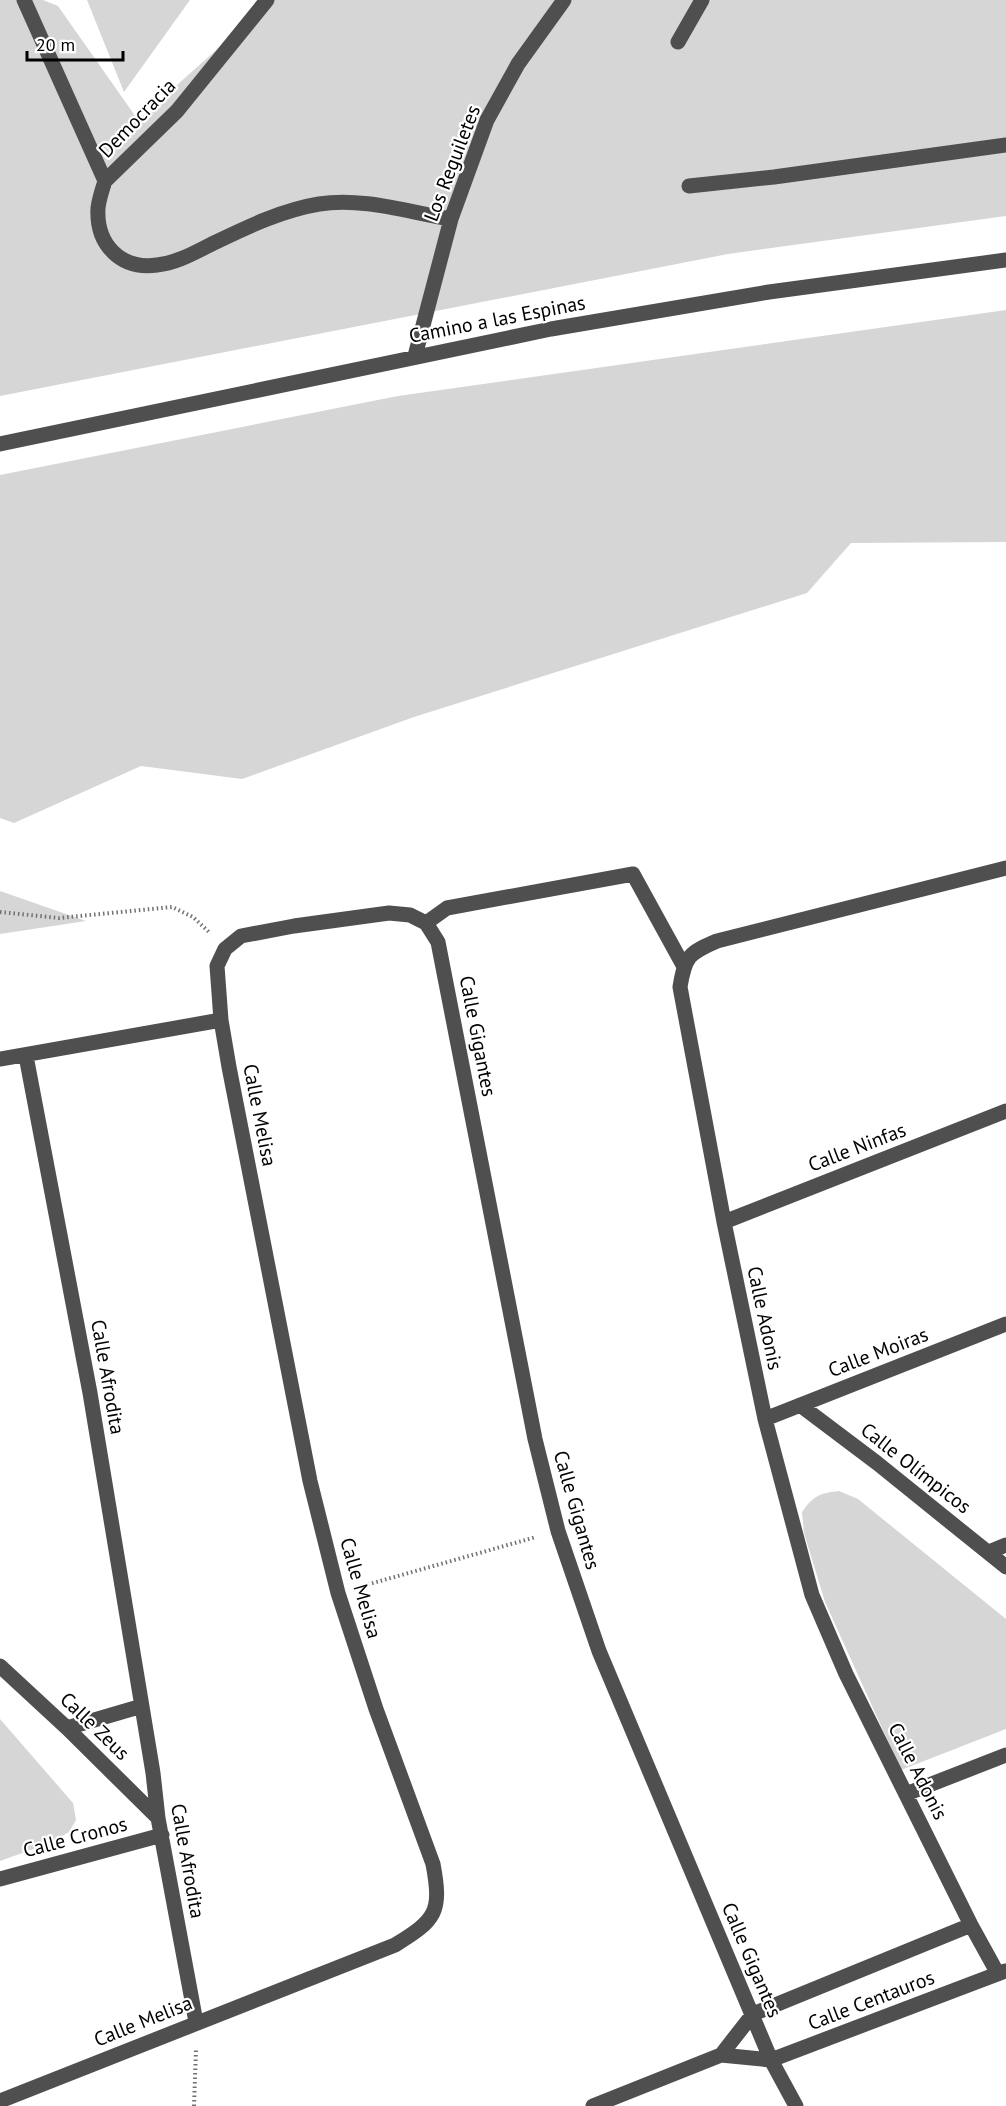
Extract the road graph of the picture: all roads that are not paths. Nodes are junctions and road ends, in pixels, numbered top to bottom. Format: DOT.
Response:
graph roads {
  1 [pos="24,0"];
  2 [pos="267,0"];
  3 [pos="564,0"];
  4 [pos="702,0"];
  5 [pos="678,42"];
  6 [pos="1006,145"];
  7 [pos="105,182"];
  8 [pos="689,186"];
  9 [pos="451,219"];
  10 [pos="1006,260"];
  11 [pos="415,356"];
  12 [pos="0,444"];
  13 [pos="1006,868"];
  14 [pos="426,923"];
  15 [pos="683,965"];
  16 [pos="221,1020"];
  17 [pos="26,1056"];
  18 [pos="0,1059"];
  19 [pos="1006,1111"];
  20 [pos="724,1222"];
  21 [pos="1006,1324"];
  22 [pos="800,1405"];
  23 [pos="765,1419"];
  24 [pos="1006,1545"];
  25 [pos="989,1552"];
  26 [pos="1006,1567"];
  27 [pos="0,1666"];
  28 [pos="142,1706"];
  29 [pos="68,1728"];
  30 [pos="1006,1755"];
  31 [pos="906,1794"];
  32 [pos="159,1818"];
  33 [pos="162,1835"];
  34 [pos="0,1879"];
  35 [pos="971,1925"];
  36 [pos="1002,1973"];
  37 [pos="753,2014"];
  38 [pos="196,2022"];
  39 [pos="721,2055"];
  40 [pos="771,2060"];
  41 [pos="0,2101"];
  42 [pos="593,2106"];
  43 [pos="796,2106"];
  1 -- 7 [label="street"];
  2 -- 7 [label="street, Democracia"];
  3 -- 9 [label="street, Los Reguiletes"];
  4 -- 5 [label="street"];
  6 -- 8 [label="street"];
  7 -- 9 [label="street"];
  9 -- 11 [label="street, Los Reguiletes"];
  10 -- 11 [label="street, Camino a las Espinas"];
  11 -- 12 [label="street, Camino a las Espinas"];
  13 -- 15 [label="street"];
  14 -- 15 [label="street"];
  14 -- 16 [label="street, Calle Melisa"];
  14 -- 37 [label="street, Calle Gigantes"];
  15 -- 20 [label="street, Calle Adonis"];
  16 -- 17 [label="street"];
  16 -- 38 [label="street, Calle Melisa"];
  17 -- 18 [label="street"];
  17 -- 28 [label="street, Calle Afrodita"];
  19 -- 20 [label="street, Calle Ninfas"];
  20 -- 23 [label="street, Calle Adonis"];
  21 -- 22 [label="street, Calle Moiras"];
  22 -- 23 [label="street, Calle Moiras"];
  22 -- 25 [label="street, Calle Olímpicos"];
  23 -- 31 [label="street, Calle Adonis"];
  24 -- 25 [label="street"];
  25 -- 26 [label="street, Calle Olímpicos"];
  27 -- 29 [label="street, Calle Zeus"];
  28 -- 29 [label="street"];
  28 -- 32 [label="street, Calle Afrodita"];
  29 -- 32 [label="street, Calle Zeus"];
  30 -- 31 [label="street"];
  31 -- 35 [label="street, Calle Adonis"];
  32 -- 33 [label="street, Calle Afrodita"];
  33 -- 34 [label="street, Calle Cronos"];
  33 -- 38 [label="street, Calle Afrodita"];
  35 -- 36 [label="street, Calle Adonis"];
  35 -- 37 [label="street, Calle Centauros"];
  36 -- 40 [label="street, Calle Centauros"];
  37 -- 39 [label="street, Calle Centauros"];
  37 -- 40 [label="street, Calle Gigantes"];
  38 -- 41 [label="street, Calle Melisa"];
  39 -- 40 [label="street, Calle Centauros"];
  39 -- 42 [label="street, Calle Centauros"];
  40 -- 43 [label="street, Calle Gigantes"];
}
